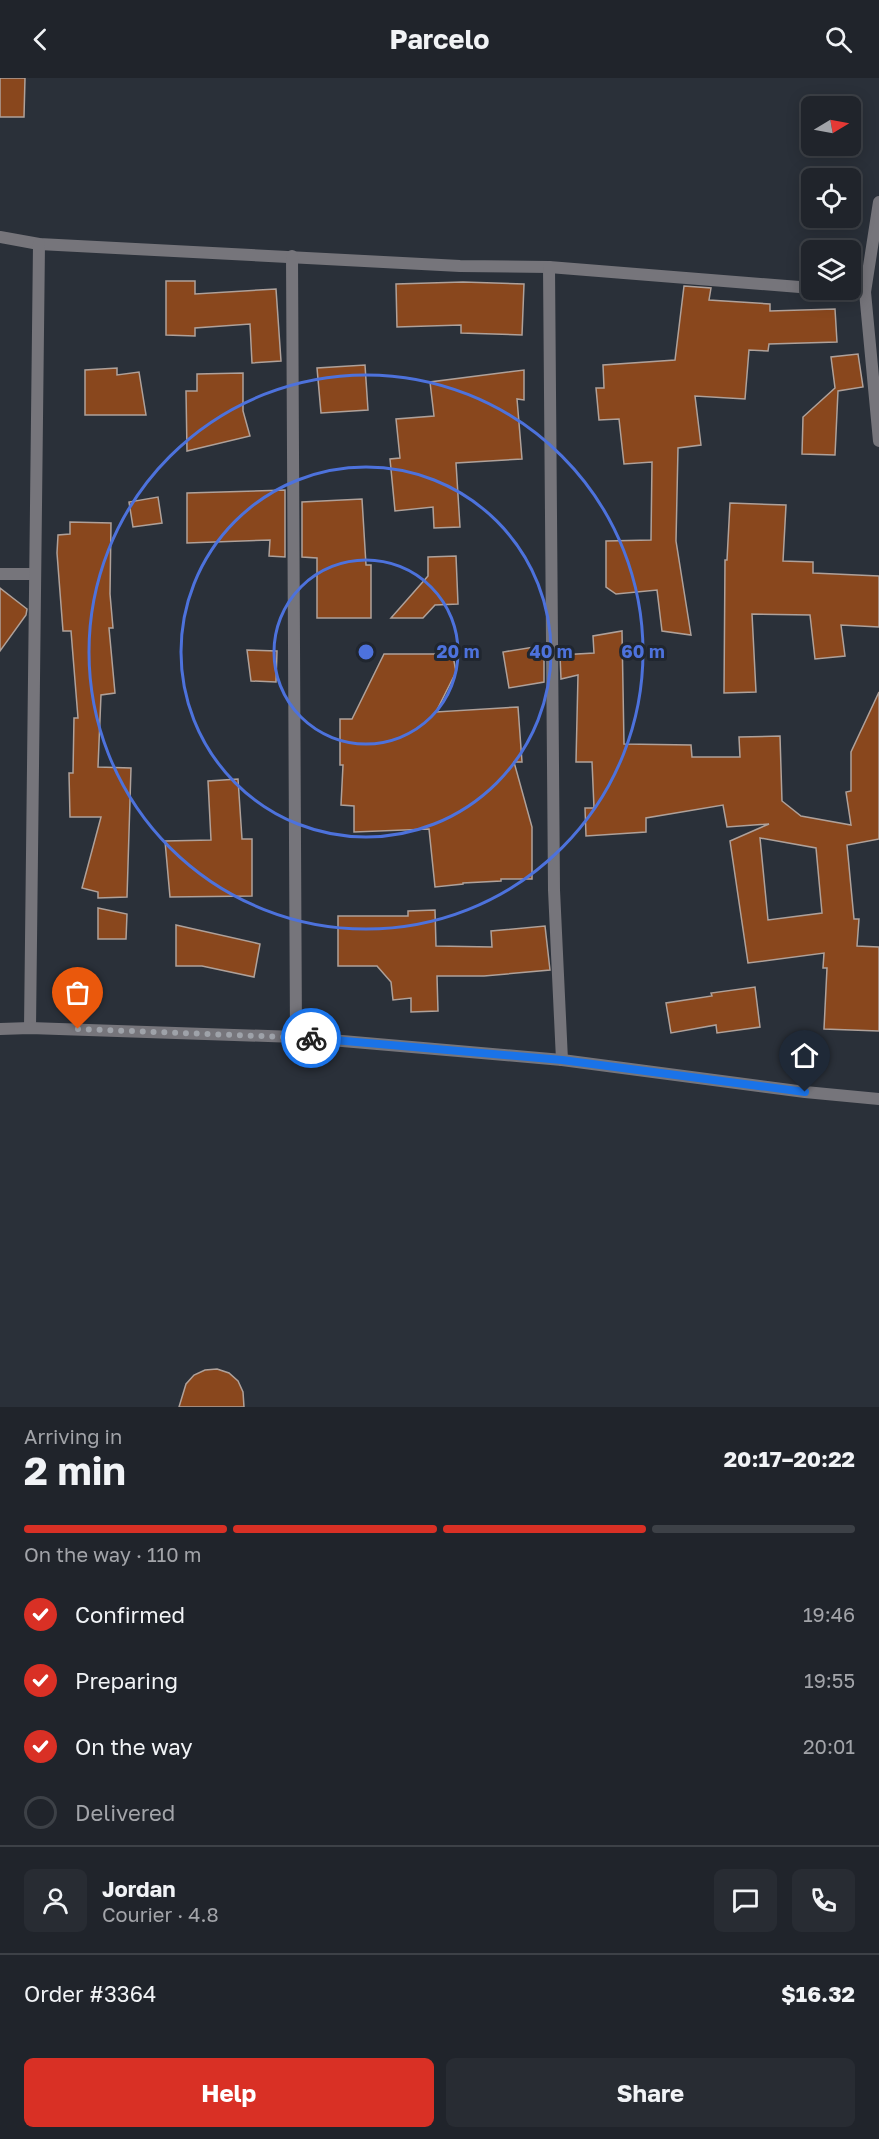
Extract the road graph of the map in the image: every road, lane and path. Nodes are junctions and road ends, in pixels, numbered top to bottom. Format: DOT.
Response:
graph roads {
  1 [pos="879,202"];
  2 [pos="0,237"];
  3 [pos="39,244"];
  4 [pos="292,256"];
  5 [pos="874,261"];
  6 [pos="549,267"];
  7 [pos="801,287"];
  8 [pos="861,292"];
  9 [pos="865,292"];
  10 [pos="867,309"];
  11 [pos="879,320"];
  12 [pos="879,441"];
  13 [pos="0,574"];
  14 [pos="35,574"];
  15 [pos="30,1028"];
  16 [pos="0,1029"];
  17 [pos="296,1037"];
  18 [pos="562,1060"];
  19 [pos="879,1099"];
  1 -- 5 [label="street"];
  2 -- 3 [label="street"];
  3 -- 4 [label="street"];
  3 -- 14 [label="street"];
  4 -- 6 [label="street"];
  4 -- 17 [label="street"];
  5 -- 9 [label="street"];
  6 -- 7 [label="street"];
  6 -- 18 [label="street"];
  8 -- 9 [label="street"];
  9 -- 10 [label="street"];
  10 -- 11 [label="street"];
  10 -- 12 [label="street"];
  13 -- 14 [label="street"];
  14 -- 15 [label="street"];
  15 -- 16 [label="street"];
  15 -- 17 [label="street"];
  17 -- 18 [label="street"];
  18 -- 19 [label="street"];
}
